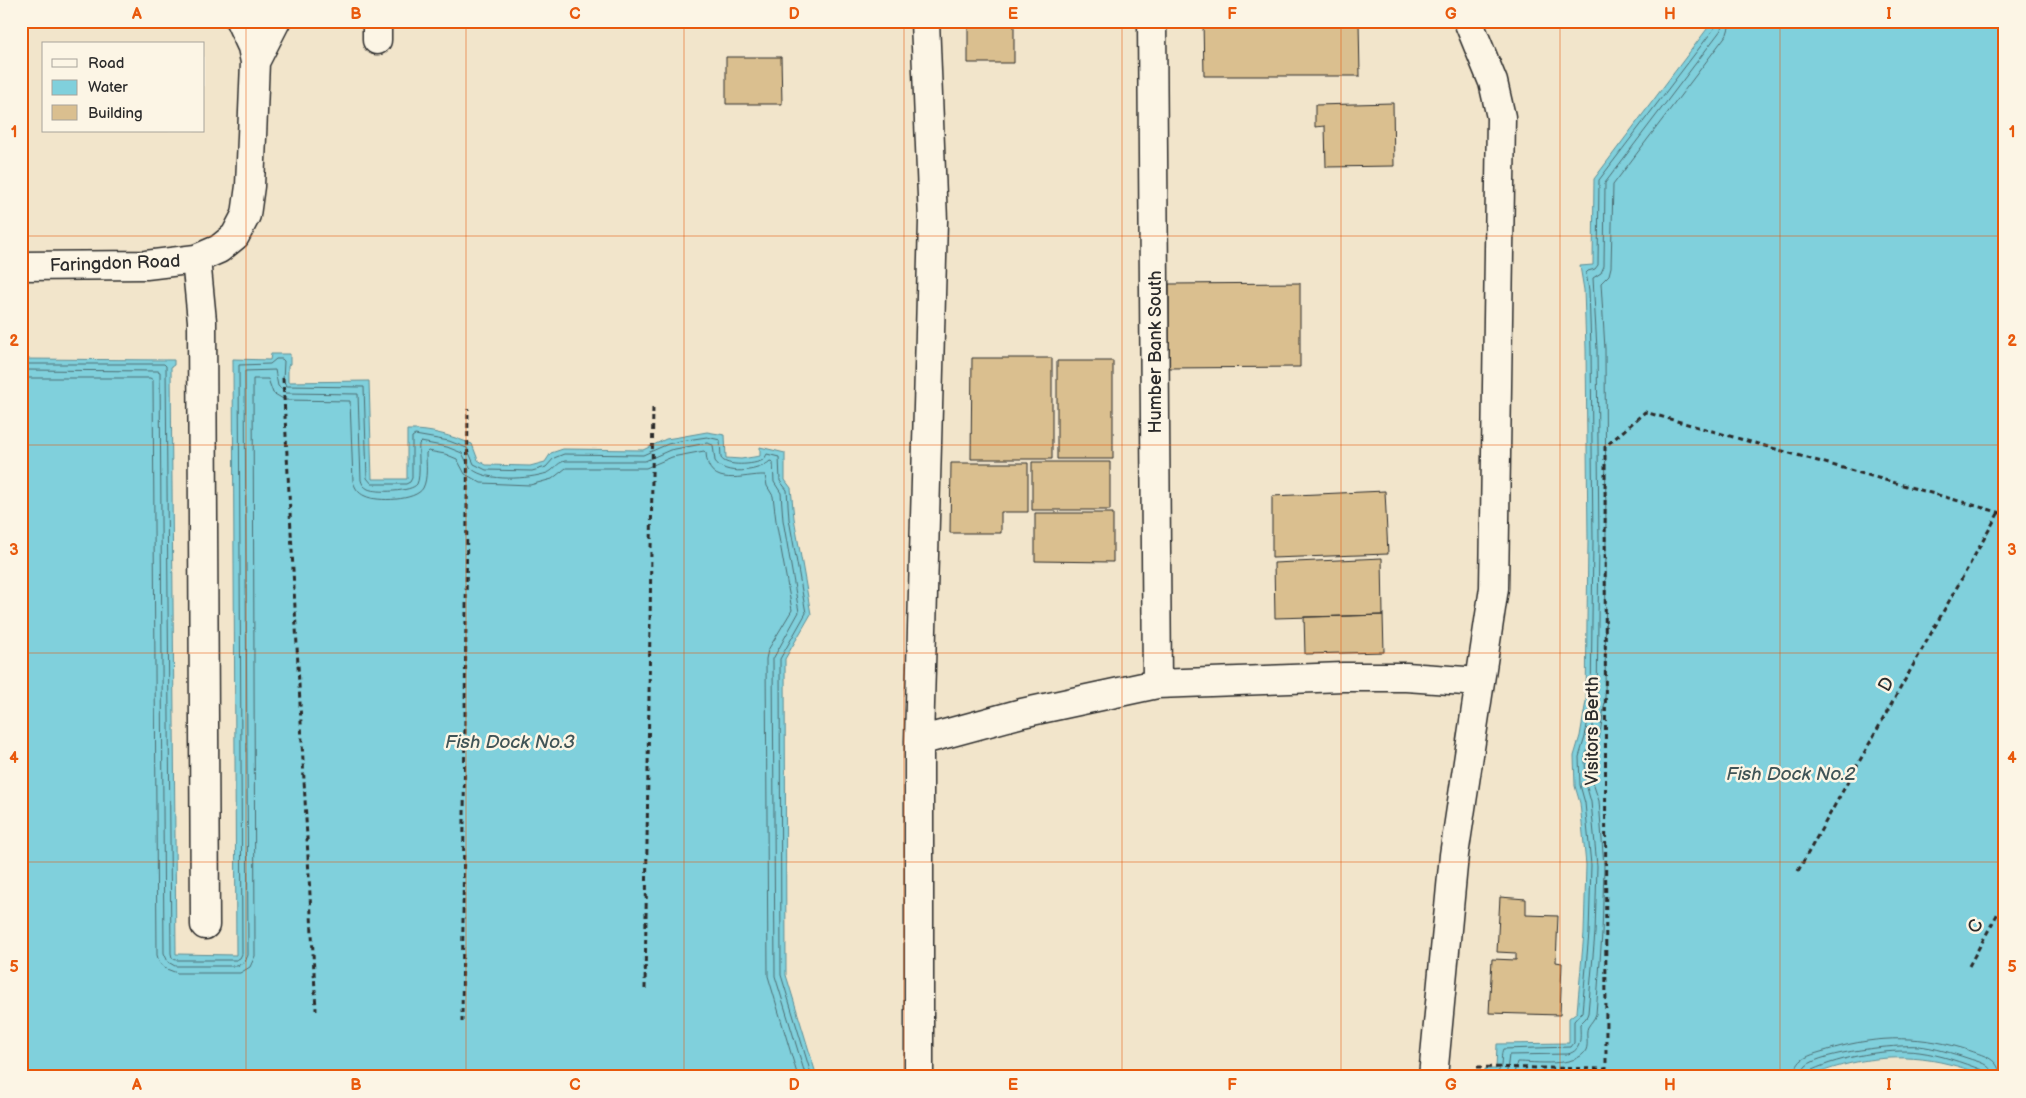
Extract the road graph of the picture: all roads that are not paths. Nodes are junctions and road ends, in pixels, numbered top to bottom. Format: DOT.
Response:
graph roads {
  1 [pos="240,21"];
  2 [pos="276,21"];
  3 [pos="925,21"];
  4 [pos="1152,21"];
  5 [pos="1468,21"];
  6 [pos="255,62"];
  7 [pos="196,259"];
  8 [pos="21,266"];
  9 [pos="1480,682"];
  10 [pos="1157,684"];
  11 [pos="919,740"];
  12 [pos="206,925"];
  13 [pos="919,1077"];
  14 [pos="1433,1077"];
  1 -- 6 [label="street, Faringdon Road"];
  2 -- 6 [label="street, Faringdon Road"];
  3 -- 11 [label="street"];
  4 -- 10 [label="street, Humber Bank South"];
  5 -- 9 [label="street"];
  6 -- 7 [label="street, Faringdon Road"];
  7 -- 8 [label="street, Faringdon Road"];
  7 -- 12 [label="street"];
  9 -- 10 [label="street"];
  9 -- 14 [label="street"];
  10 -- 11 [label="street"];
  11 -- 13 [label="street"];
}
